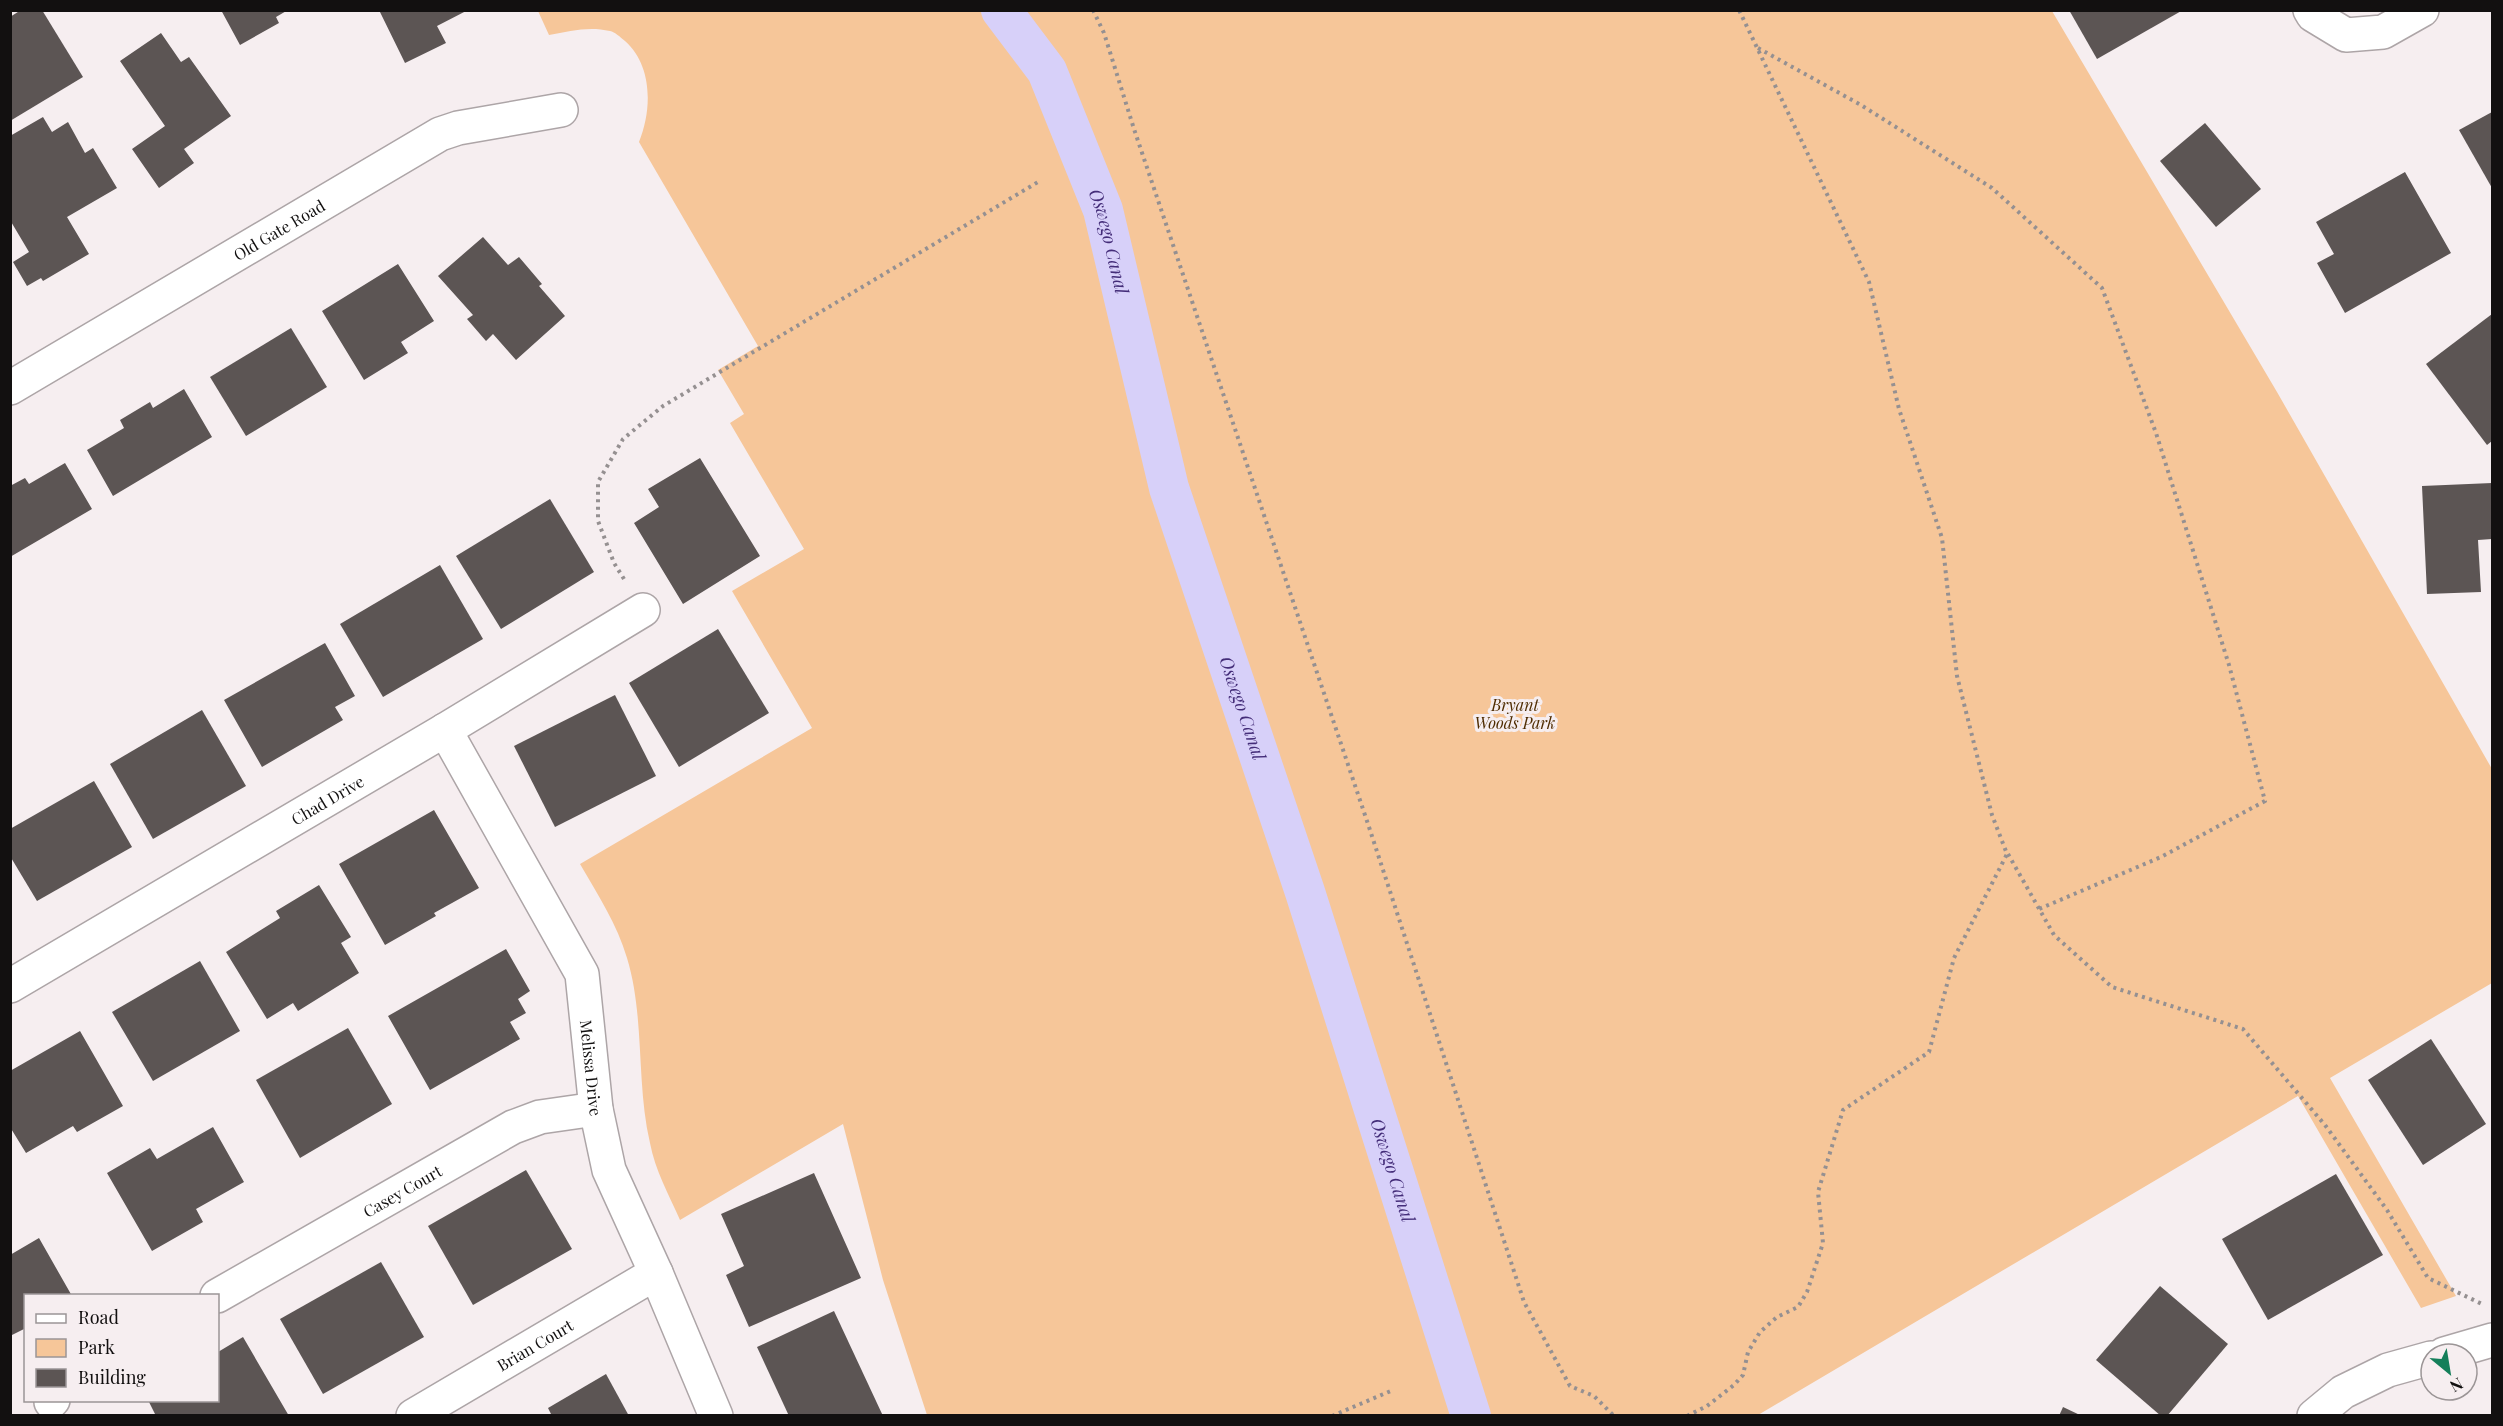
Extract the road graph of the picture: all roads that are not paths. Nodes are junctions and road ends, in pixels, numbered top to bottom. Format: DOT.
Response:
graph roads {
  1 [pos="2310,10"];
  2 [pos="2422,10"];
  3 [pos="561,110"];
  4 [pos="10,388"];
  5 [pos="643,610"];
  6 [pos="445,730"];
  7 [pos="10,986"];
  8 [pos="596,1109"];
  9 [pos="656,1274"];
  10 [pos="219,1295"];
  11 [pos="2419,1361"];
  12 [pos="413,1416"];
  13 [pos="716,1416"];
  14 [pos="2314,1416"];
  1 -- 2 [label="street"];
  3 -- 4 [label="street, Old Gate Road"];
  5 -- 6 [label="street, Chad Drive"];
  6 -- 7 [label="street, Chad Drive"];
  6 -- 8 [label="street, Melissa Drive"];
  8 -- 9 [label="street, Melissa Drive"];
  8 -- 10 [label="street, Casey Court"];
  9 -- 12 [label="street, Brian Court"];
  9 -- 13 [label="street, Melissa Drive"];
  11 -- 14 [label="street"];
}
